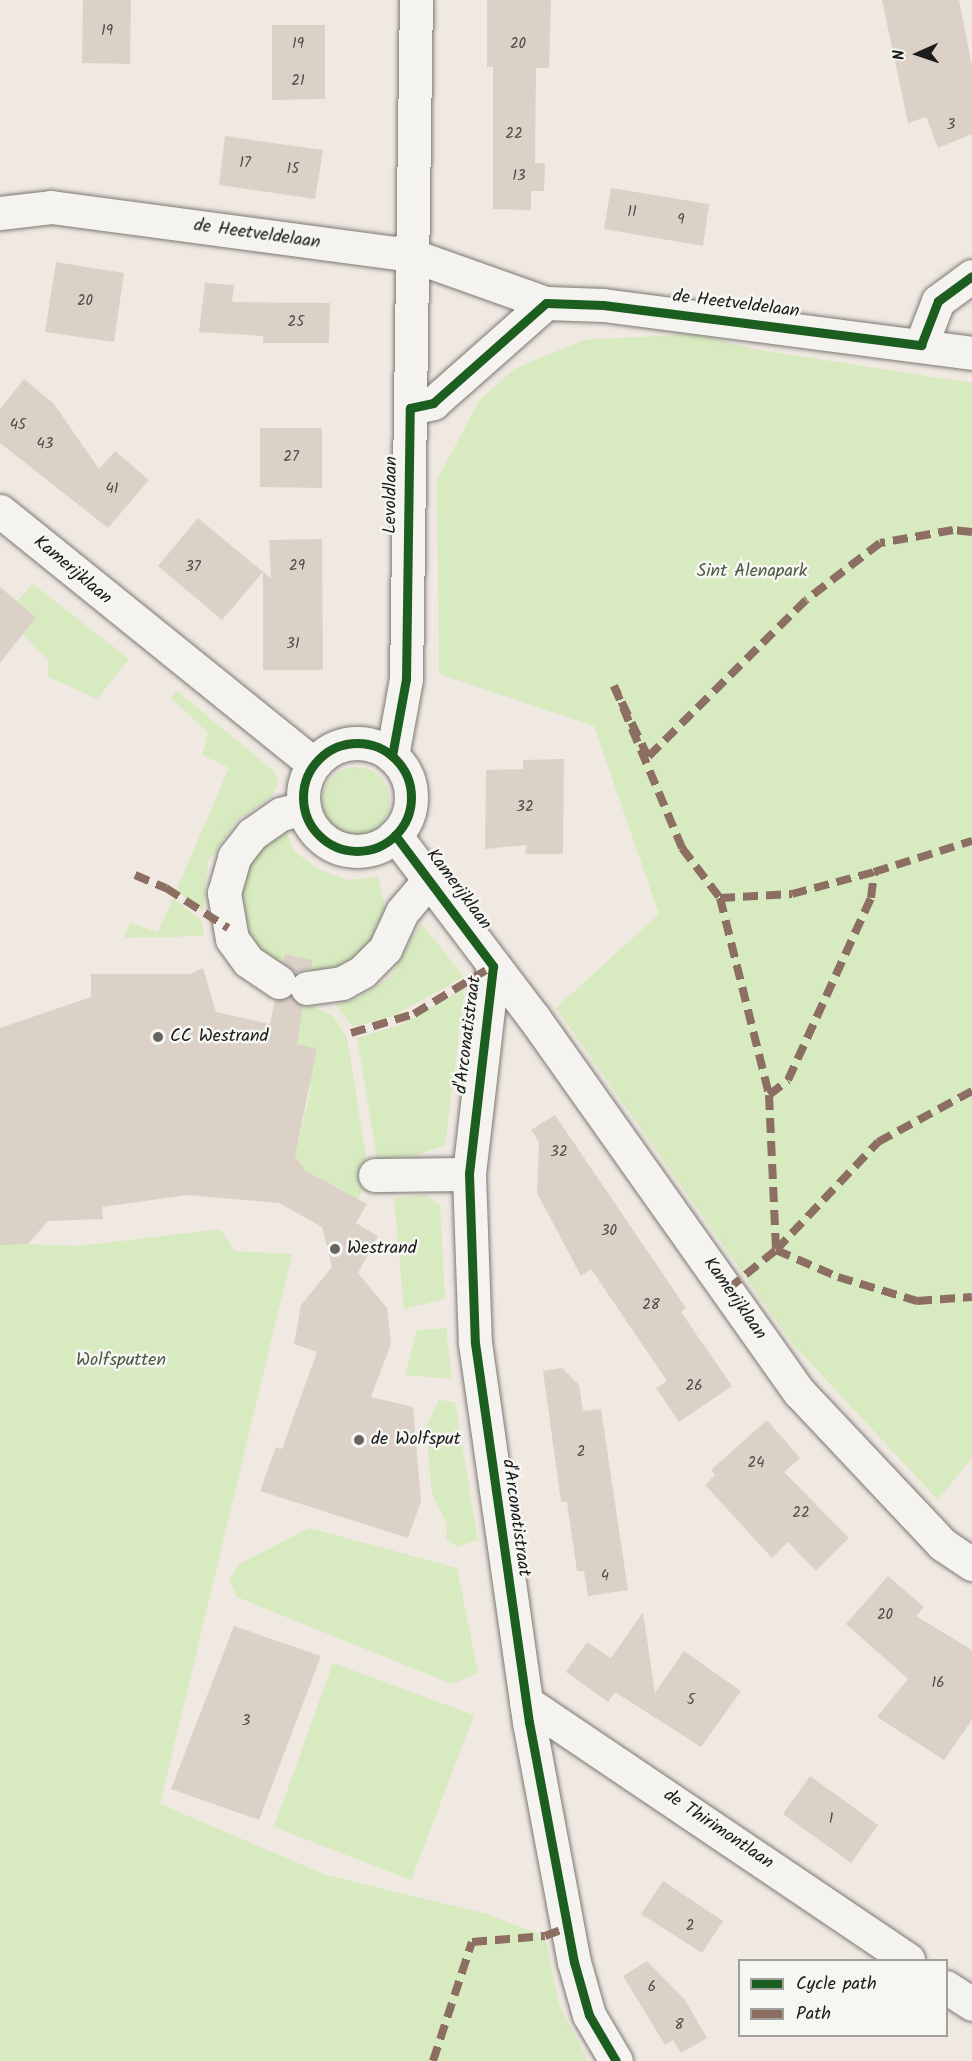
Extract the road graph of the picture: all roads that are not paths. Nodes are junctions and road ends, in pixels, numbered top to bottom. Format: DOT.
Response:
graph roads {
  1 [pos="416,0"];
  2 [pos="0,213"];
  3 [pos="411,255"];
  4 [pos="972,276"];
  5 [pos="546,303"];
  6 [pos="921,345"];
  7 [pos="972,353"];
  8 [pos="410,408"];
  9 [pos="0,511"];
  10 [pos="392,756"];
  11 [pos="314,764"];
  12 [pos="304,808"];
  13 [pos="395,835"];
  14 [pos="429,880"];
  15 [pos="493,966"];
  16 [pos="469,1174"];
  17 [pos="375,1175"];
  18 [pos="972,1564"];
  19 [pos="526,1702"];
  20 [pos="907,1959"];
  21 [pos="948,1988"];
  22 [pos="972,2004"];
  23 [pos="616,2061"];
  1 -- 3 [label="street, Levoldlaan"];
  2 -- 3 [label="street, de Heetveldelaan"];
  3 -- 5 [label="street, de Heetveldelaan"];
  3 -- 8 [label="street, Levoldlaan"];
  4 -- 6 [label="street"];
  5 -- 6 [label="street, de Heetveldelaan"];
  5 -- 8 [label="street"];
  6 -- 7 [label="street, de Heetveldelaan"];
  8 -- 10 [label="street, Levoldlaan"];
  9 -- 11 [label="street, Kamerijklaan"];
  10 -- 11 [label="street"];
  10 -- 13 [label="street"];
  11 -- 12 [label="street"];
  12 -- 13 [label="street"];
  12 -- 14 [label="street"];
  13 -- 14 [label="street, Kamerijklaan"];
  14 -- 15 [label="street, Kamerijklaan"];
  15 -- 16 [label="street, d'Arconatistraat"];
  15 -- 18 [label="street, Kamerijklaan"];
  16 -- 17 [label="street"];
  16 -- 19 [label="street, d'Arconatistraat"];
  19 -- 20 [label="street, de Thirimontlaan"];
  19 -- 23 [label="street, d'Arconatistraat"];
  21 -- 22 [label="street"];
}
